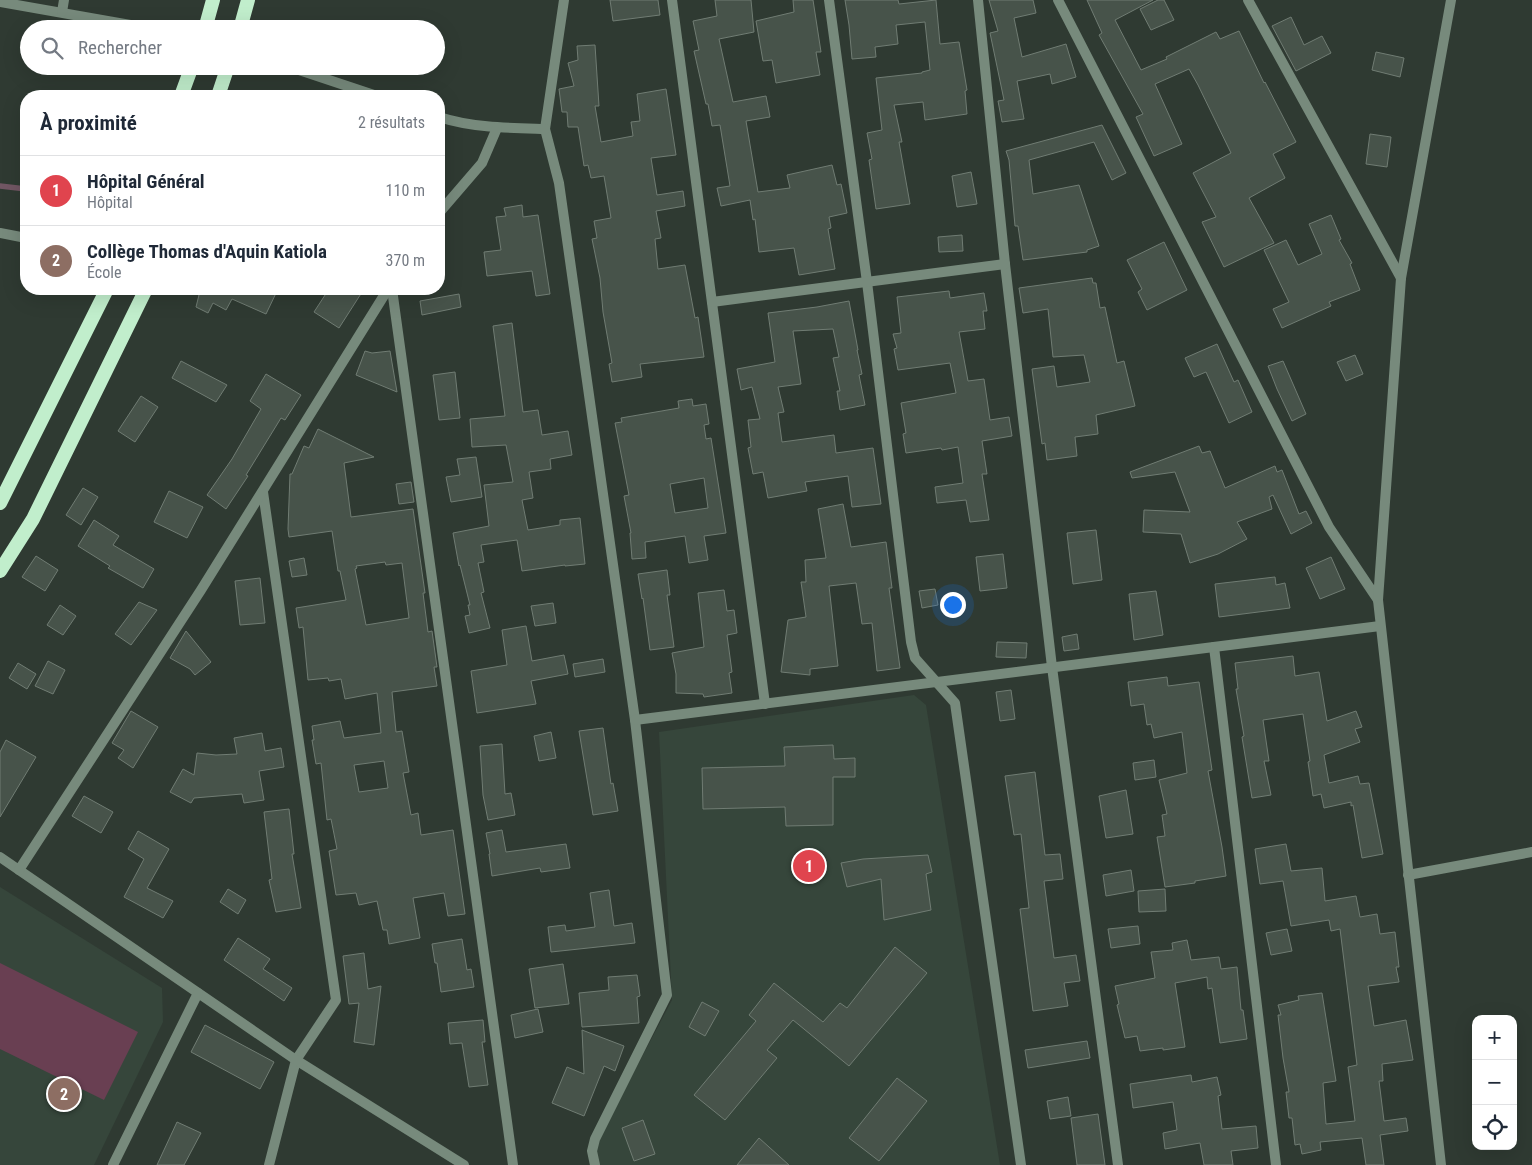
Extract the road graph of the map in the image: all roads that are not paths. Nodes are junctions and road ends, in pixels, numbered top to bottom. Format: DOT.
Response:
graph roads {
  1 [pos="64,0"];
  2 [pos="213,0"];
  3 [pos="248,0"];
  4 [pos="564,0"];
  5 [pos="672,0"];
  6 [pos="829,0"];
  7 [pos="978,0"];
  8 [pos="1058,0"];
  9 [pos="1248,0"];
  10 [pos="1451,0"];
  11 [pos="0,2"];
  12 [pos="62,12"];
  13 [pos="105,20"];
  14 [pos="207,20"];
  15 [pos="242,20"];
  16 [pos="189,75"];
  17 [pos="225,75"];
  18 [pos="314,75"];
  19 [pos="183,90"];
  20 [pos="220,90"];
  21 [pos="359,90"];
  22 [pos="445,118"];
  23 [pos="497,128"];
  24 [pos="545,130"];
  25 [pos="445,206"];
  26 [pos="0,233"];
  27 [pos="20,237"];
  28 [pos="1005,264"];
  29 [pos="1401,278"];
  30 [pos="868,282"];
  31 [pos="104,295"];
  32 [pos="143,295"];
  33 [pos="384,295"];
  34 [pos="393,295"];
  35 [pos="712,302"];
  36 [pos="263,492"];
  37 [pos="0,503"];
  38 [pos="0,571"];
  39 [pos="1378,600"];
  40 [pos="1380,626"];
  41 [pos="1214,647"];
  42 [pos="1052,667"];
  43 [pos="938,682"];
  44 [pos="766,704"];
  45 [pos="635,720"];
  46 [pos="1532,852"];
  47 [pos="0,857"];
  48 [pos="19,870"];
  49 [pos="1408,875"];
  50 [pos="198,993"];
  51 [pos="296,1060"];
  52 [pos="113,1165"];
  53 [pos="268,1165"];
  54 [pos="464,1165"];
  55 [pos="513,1165"];
  56 [pos="595,1165"];
  57 [pos="1021,1165"];
  58 [pos="1118,1165"];
  59 [pos="1276,1165"];
  60 [pos="1441,1165"];
  1 -- 12 [label="street"];
  2 -- 14 [label="highway"];
  3 -- 15 [label="highway"];
  4 -- 24 [label="street"];
  5 -- 35 [label="street"];
  6 -- 30 [label="street"];
  7 -- 28 [label="street"];
  8 -- 39 [label="street"];
  9 -- 29 [label="street"];
  10 -- 29 [label="street"];
  11 -- 12 [label="street"];
  12 -- 13 [label="street"];
  16 -- 19 [label="highway"];
  17 -- 20 [label="highway"];
  18 -- 21 [label="street"];
  22 -- 23 [label="street"];
  23 -- 24 [label="street"];
  23 -- 25 [label="street"];
  24 -- 45 [label="street"];
  26 -- 27 [label="street"];
  28 -- 30 [label="street"];
  28 -- 42 [label="street"];
  29 -- 39 [label="street"];
  30 -- 35 [label="street"];
  30 -- 43 [label="street"];
  31 -- 37 [label="highway"];
  32 -- 38 [label="highway"];
  33 -- 36 [label="street"];
  34 -- 55 [label="street"];
  35 -- 44 [label="street"];
  36 -- 48 [label="street"];
  36 -- 51 [label="street"];
  39 -- 40 [label="street"];
  40 -- 41 [label="street"];
  40 -- 49 [label="street"];
  41 -- 42 [label="street"];
  41 -- 59 [label="street"];
  42 -- 43 [label="street"];
  42 -- 58 [label="street"];
  43 -- 44 [label="street"];
  43 -- 57 [label="street"];
  44 -- 45 [label="street"];
  45 -- 56 [label="street"];
  46 -- 49 [label="street"];
  47 -- 48 [label="street"];
  48 -- 50 [label="street"];
  49 -- 60 [label="street"];
  50 -- 51 [label="street"];
  50 -- 52 [label="street"];
  51 -- 53 [label="street"];
  51 -- 54 [label="street"];
}
